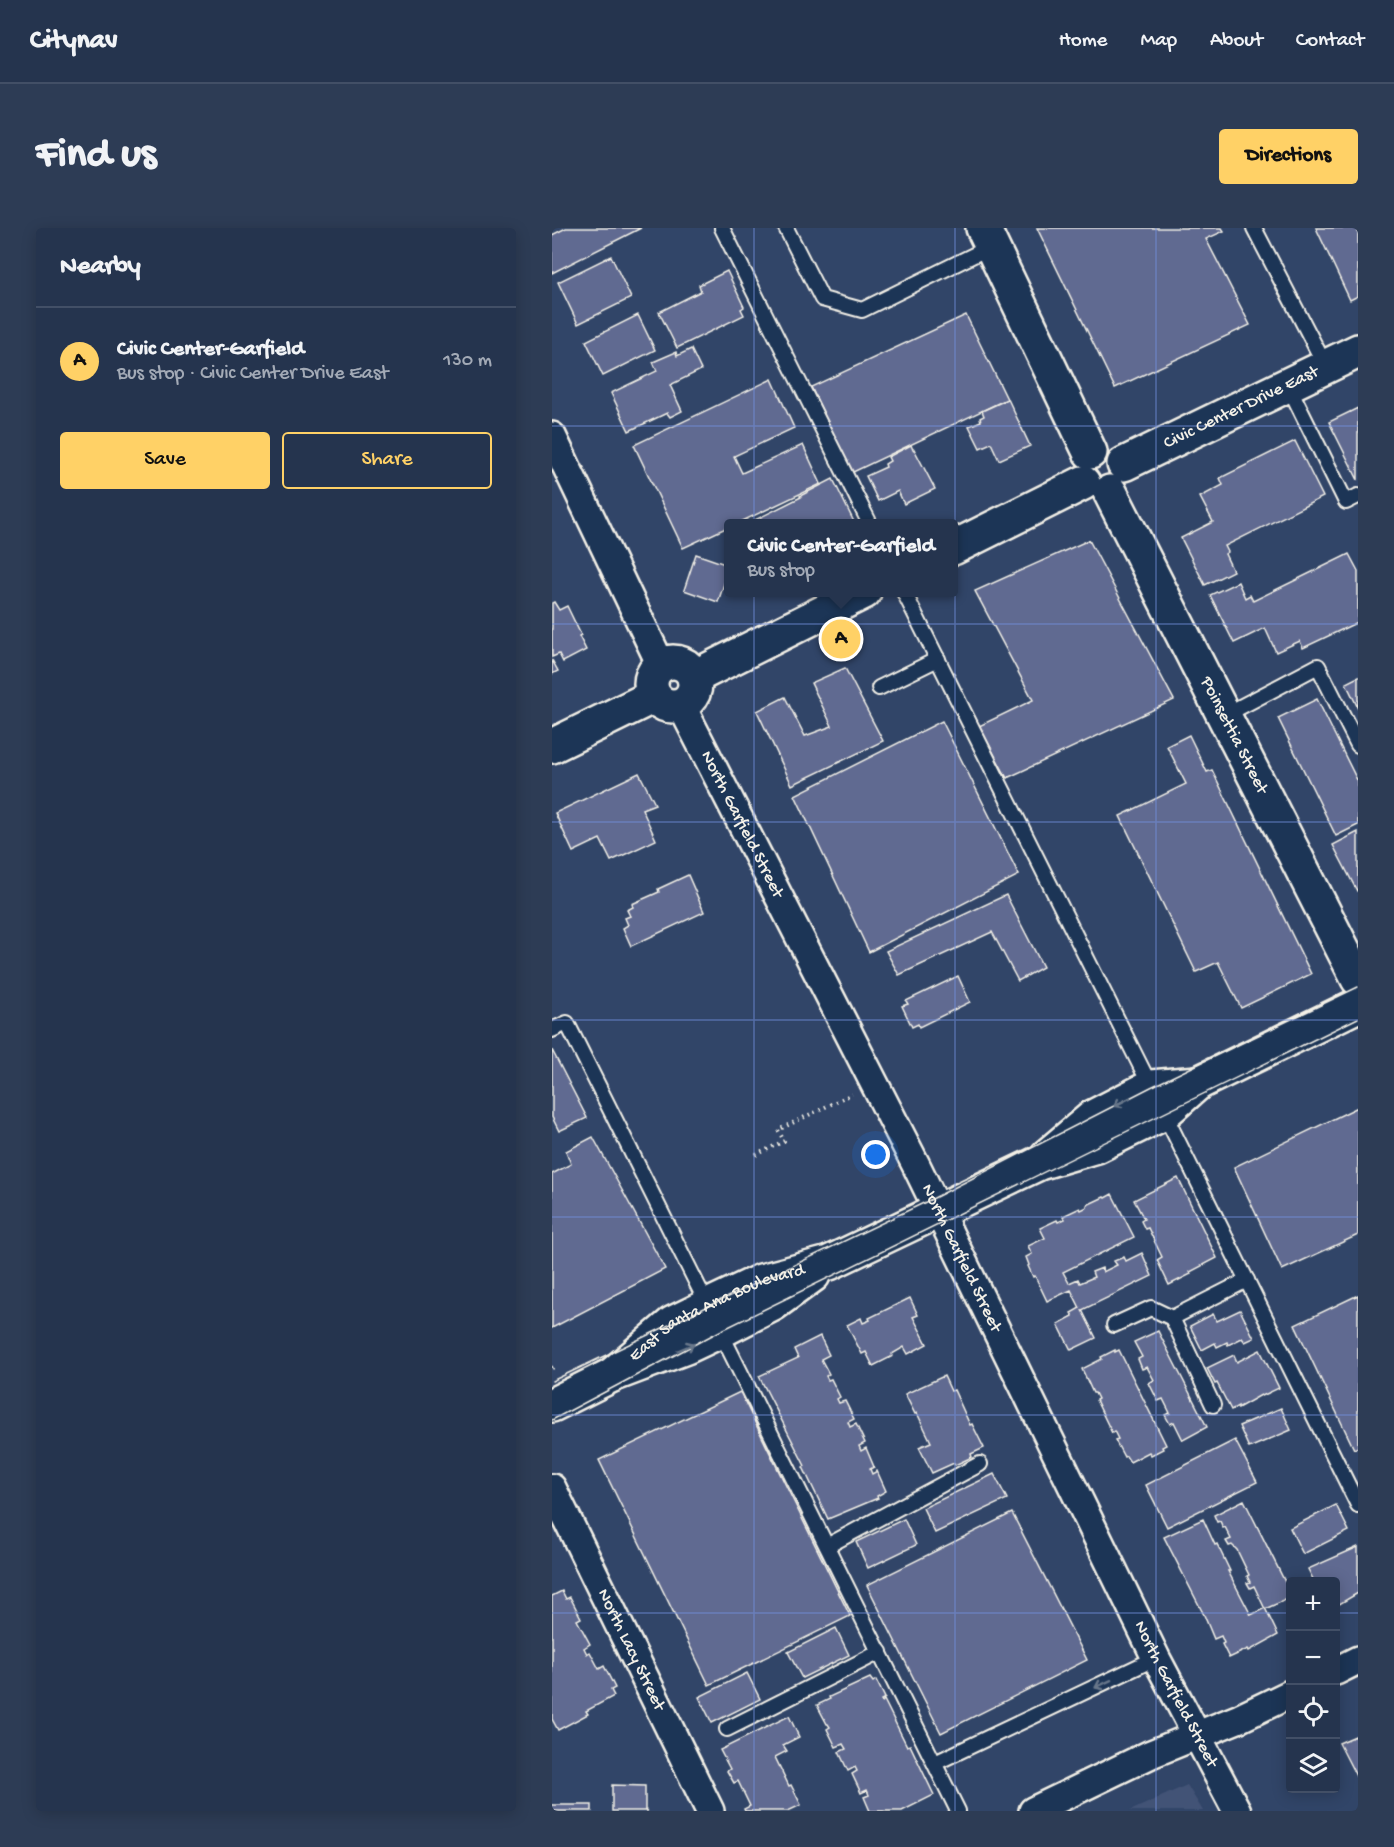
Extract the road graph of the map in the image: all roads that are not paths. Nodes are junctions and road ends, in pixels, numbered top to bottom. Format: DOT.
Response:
graph roads {
  1 [pos="723,228"];
  2 [pos="786,228"];
  3 [pos="1254,228"];
  4 [pos="988,237"];
  5 [pos="1358,351"];
  6 [pos="1326,367"];
  7 [pos="1288,385"];
  8 [pos="552,436"];
  9 [pos="1102,473"];
  10 [pos="1358,496"];
  11 [pos="868,519"];
  12 [pos="958,546"];
  13 [pos="854,597"];
  14 [pos="907,597"];
  15 [pos="938,659"];
  16 [pos="673,686"];
  17 [pos="879,688"];
  18 [pos="1225,715"];
  19 [pos="1358,745"];
  20 [pos="552,746"];
  21 [pos="1358,979"];
  22 [pos="1358,1005"];
  23 [pos="552,1030"];
  24 [pos="1158,1100"];
  25 [pos="939,1212"];
  26 [pos="1247,1280"];
  27 [pos="714,1318"];
  28 [pos="1172,1318"];
  29 [pos="1114,1325"];
  30 [pos="552,1405"];
  31 [pos="1213,1405"];
  32 [pos="980,1464"];
  33 [pos="552,1488"];
  34 [pos="1358,1505"];
  35 [pos="827,1546"];
  36 [pos="880,1652"];
  37 [pos="1156,1658"];
  38 [pos="1358,1660"];
  39 [pos="1340,1669"];
  40 [pos="1286,1696"];
  41 [pos="727,1728"];
  42 [pos="1197,1735"];
  43 [pos="935,1763"];
  44 [pos="1061,1805"];
  45 [pos="710,1811"];
  46 [pos="958,1811"];
  47 [pos="1033,1811"];
  48 [pos="1237,1811"];
  1 -- 11 [label="lane"];
  2 -- 4 [label="lane"];
  3 -- 6 [label="lane"];
  4 -- 9 [label="street, Poinsettia Street"];
  5 -- 6 [label="street, Civic Center Drive East"];
  6 -- 7 [label="street, Civic Center Drive East"];
  7 -- 9 [label="street, Civic Center Drive East"];
  7 -- 10 [label="lane"];
  8 -- 16 [label="street, North Garfield Street"];
  9 -- 12 [label="street, Civic Center Drive East"];
  9 -- 18 [label="street, Poinsettia Street"];
  13 -- 16 [label="street"];
  14 -- 15 [label="lane"];
  15 -- 17 [label="lane"];
  15 -- 24 [label="lane"];
  16 -- 20 [label="street"];
  16 -- 25 [label="street, North Garfield Street"];
  18 -- 19 [label="lane"];
  18 -- 21 [label="street, Poinsettia Street"];
  22 -- 24 [label="street, East Santa Ana Boulevard"];
  23 -- 27 [label="lane"];
  24 -- 25 [label="street, East Santa Ana Boulevard"];
  24 -- 26 [label="lane"];
  25 -- 27 [label="street, East Santa Ana Boulevard"];
  25 -- 37 [label="street, North Garfield Street"];
  26 -- 28 [label="lane"];
  26 -- 34 [label="lane"];
  27 -- 30 [label="street, East Santa Ana Boulevard"];
  27 -- 35 [label="lane"];
  28 -- 29 [label="lane"];
  28 -- 31 [label="lane"];
  32 -- 35 [label="lane"];
  33 -- 45 [label="street, North Lacy Street"];
  35 -- 36 [label="lane"];
  36 -- 41 [label="lane"];
  36 -- 43 [label="lane"];
  37 -- 42 [label="street, North Garfield Street"];
  37 -- 43 [label="lane, one-way"];
  38 -- 39 [label="street"];
  40 -- 42 [label="street"];
  42 -- 44 [label="street"];
  42 -- 48 [label="street, North Garfield Street"];
  43 -- 46 [label="lane"];
  44 -- 47 [label="street"];
}
